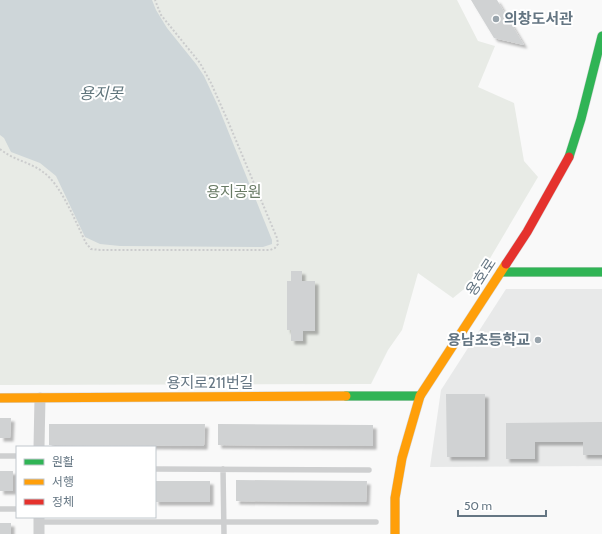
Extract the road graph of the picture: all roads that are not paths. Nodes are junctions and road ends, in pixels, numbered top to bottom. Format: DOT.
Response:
graph roads {
  1 [pos="602,36"];
  2 [pos="501,272"];
  3 [pos="602,272"];
  4 [pos="420,396"];
  5 [pos="0,398"];
  6 [pos="40,398"];
  7 [pos="40,446"];
  8 [pos="0,456"];
  9 [pos="16,456"];
  10 [pos="156,469"];
  11 [pos="223,470"];
  12 [pos="369,470"];
  13 [pos="0,509"];
  14 [pos="16,509"];
  15 [pos="39,519"];
  16 [pos="223,522"];
  17 [pos="376,522"];
  18 [pos="39,534"];
  19 [pos="224,534"];
  20 [pos="396,534"];
  1 -- 2 [label="street, 용호로"];
  2 -- 3 [label="street"];
  2 -- 4 [label="street, 용호로"];
  4 -- 6 [label="street, 용지로211번길"];
  4 -- 20 [label="street, 용호로"];
  5 -- 6 [label="street, 용지로211번길"];
  6 -- 7 [label="street"];
  8 -- 9 [label="lane"];
  10 -- 11 [label="lane"];
  11 -- 12 [label="lane"];
  11 -- 16 [label="lane"];
  13 -- 14 [label="lane"];
  15 -- 16 [label="lane"];
  15 -- 18 [label="street"];
  16 -- 17 [label="lane"];
  16 -- 19 [label="lane"];
}
